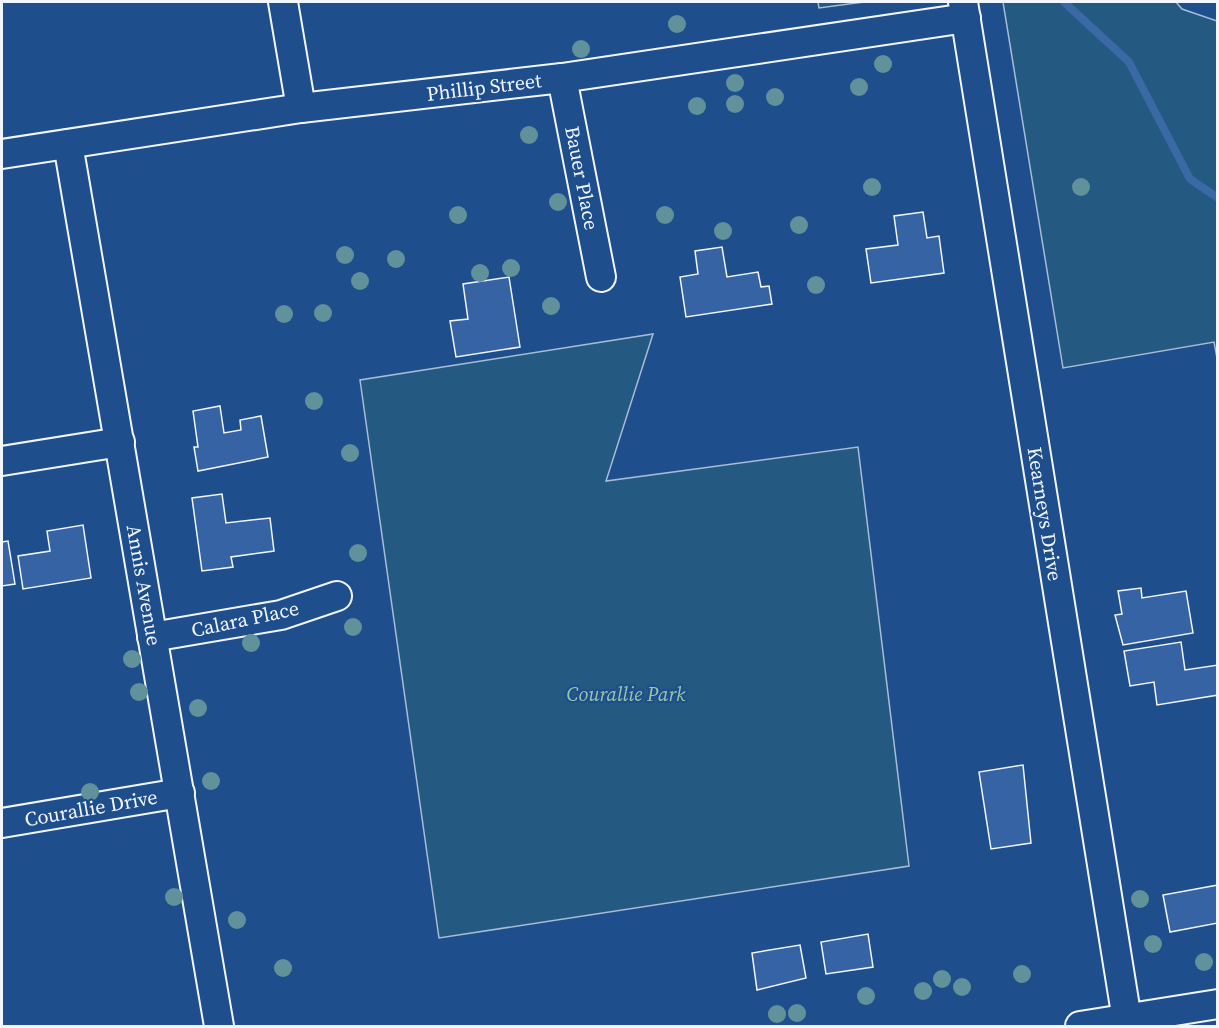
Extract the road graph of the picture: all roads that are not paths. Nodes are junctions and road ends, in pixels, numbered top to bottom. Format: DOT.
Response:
graph roads {
  1 [pos="283,2"];
  2 [pos="964,10"];
  3 [pos="562,78"];
  4 [pos="301,108"];
  5 [pos="68,144"];
  6 [pos="2,154"];
  7 [pos="601,277"];
  8 [pos="120,442"];
  9 [pos="2,460"];
  10 [pos="337,596"];
  11 [pos="152,637"];
  12 [pos="180,794"];
  13 [pos="2,823"];
  14 [pos="1218,1004"];
  15 [pos="1127,1023"];
  16 [pos="219,1026"];
  17 [pos="1080,1026"];
  1 -- 4 [label="street"];
  2 -- 3 [label="street, Phillip Street"];
  2 -- 15 [label="street, Kearneys Drive"];
  3 -- 4 [label="street, Phillip Street"];
  3 -- 7 [label="street, Bauer Place"];
  4 -- 5 [label="street, Phillip Street"];
  5 -- 6 [label="street, Phillip Street"];
  5 -- 8 [label="street, Annis Avenue"];
  8 -- 9 [label="street"];
  8 -- 11 [label="street, Annis Avenue"];
  10 -- 11 [label="street, Calara Place"];
  11 -- 12 [label="street, Annis Avenue"];
  12 -- 13 [label="street, Courallie Drive"];
  12 -- 16 [label="street, Annis Avenue"];
  14 -- 15 [label="street"];
  15 -- 17 [label="street"];
}
